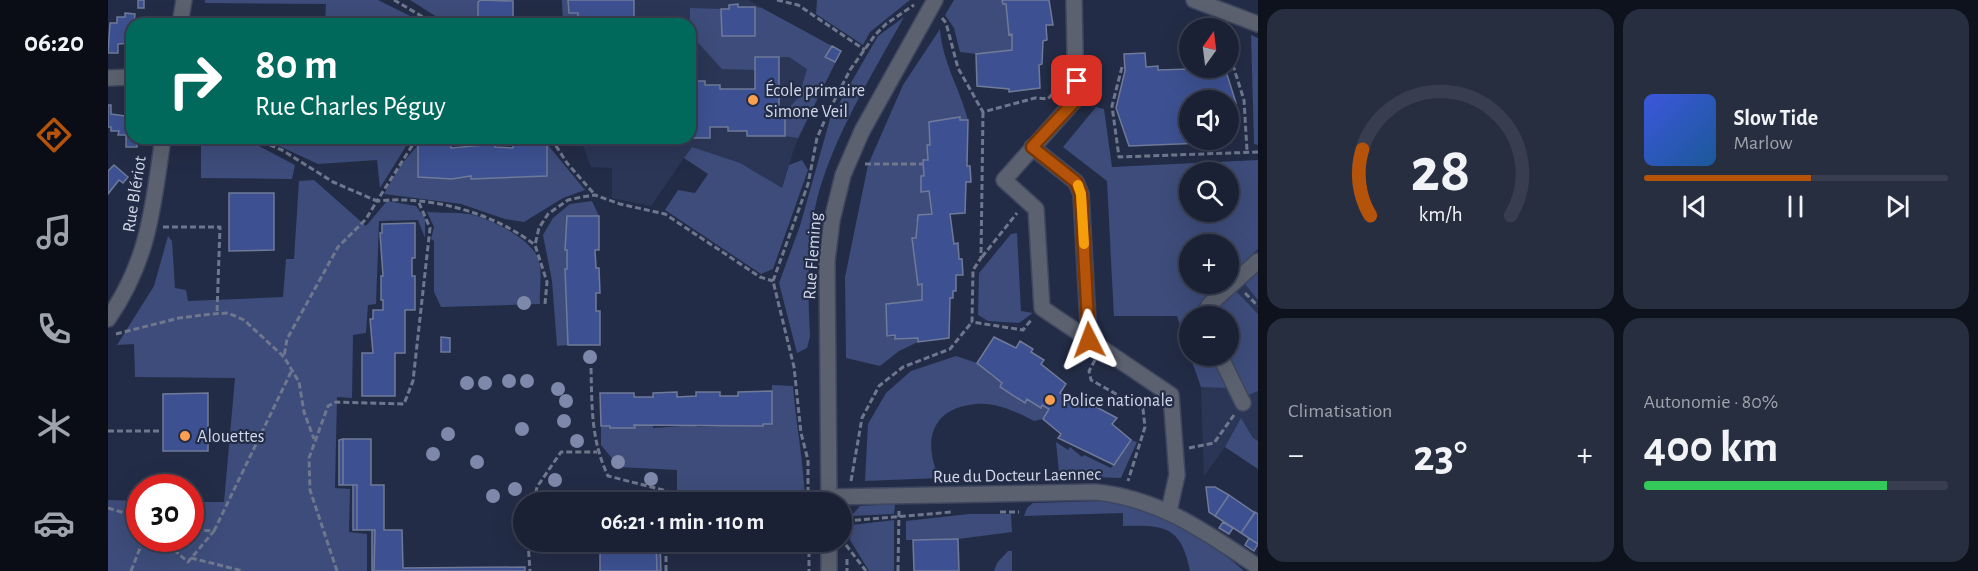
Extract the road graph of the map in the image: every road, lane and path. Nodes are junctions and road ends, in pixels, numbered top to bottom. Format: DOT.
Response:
graph roads {
  1 [pos="184,0"];
  2 [pos="394,0"];
  3 [pos="777,0"];
  4 [pos="1074,0"];
  5 [pos="1201,1"];
  6 [pos="933,3"];
  7 [pos="181,18"];
  8 [pos="425,18"];
  9 [pos="1258,24"];
  10 [pos="865,50"];
  11 [pos="1122,67"];
  12 [pos="126,77"];
  13 [pos="108,78"];
  14 [pos="1237,78"];
  15 [pos="1077,81"];
  16 [pos="983,112"];
  17 [pos="162,144"];
  18 [pos="268,144"];
  19 [pos="413,144"];
  20 [pos="555,144"];
  21 [pos="1032,147"];
  22 [pos="1247,151"];
  23 [pos="1258,152"];
  24 [pos="847,164"];
  25 [pos="923,164"];
  26 [pos="595,195"];
  27 [pos="1027,200"];
  28 [pos="377,201"];
  29 [pos="419,203"];
  30 [pos="149,228"];
  31 [pos="535,245"];
  32 [pos="981,258"];
  33 [pos="1258,261"];
  34 [pos="773,281"];
  35 [pos="545,304"];
  36 [pos="1209,306"];
  37 [pos="1042,308"];
  38 [pos="217,314"];
  39 [pos="108,319"];
  40 [pos="972,322"];
  41 [pos="108,336"];
  42 [pos="1095,344"];
  43 [pos="284,357"];
  44 [pos="1225,366"];
  45 [pos="591,368"];
  46 [pos="291,372"];
  47 [pos="1243,403"];
  48 [pos="108,430"];
  49 [pos="159,431"];
  50 [pos="315,440"];
  51 [pos="1176,448"];
  52 [pos="597,452"];
  53 [pos="536,492"];
  54 [pos="667,492"];
  55 [pos="808,492"];
  56 [pos="829,492"];
  57 [pos="848,492"];
  58 [pos="900,496"];
  59 [pos="1123,496"];
  60 [pos="852,498"];
  61 [pos="108,508"];
  62 [pos="1169,511"];
  63 [pos="963,512"];
  64 [pos="997,512"];
  65 [pos="1019,512"];
  66 [pos="126,513"];
  67 [pos="899,517"];
  68 [pos="852,521"];
  69 [pos="204,531"];
  70 [pos="214,531"];
  71 [pos="138,552"];
  72 [pos="176,552"];
  73 [pos="529,552"];
  74 [pos="666,552"];
  75 [pos="809,552"];
  76 [pos="829,552"];
  77 [pos="846,552"];
  78 [pos="851,552"];
  79 [pos="191,558"];
  80 [pos="1258,567"];
  81 [pos="131,571"];
  82 [pos="243,571"];
  83 [pos="337,571"];
  84 [pos="530,571"];
  85 [pos="666,571"];
  86 [pos="809,571"];
  87 [pos="829,571"];
  88 [pos="847,571"];
  89 [pos="866,571"];
  90 [pos="898,571"];
  1 -- 7 [label="street"];
  2 -- 8 [label="path"];
  3 -- 10 [label="path"];
  4 -- 15 [label="street"];
  5 -- 9 [label="street"];
  6 -- 10 [label="path"];
  6 -- 16 [label="path"];
  6 -- 24 [label="street, Rue Fleming"];
  10 -- 34 [label="path"];
  11 -- 22 [label="path"];
  12 -- 13 [label="street"];
  14 -- 22 [label="path"];
  15 -- 16 [label="path"];
  15 -- 21 [label="street"];
  16 -- 32 [label="path"];
  17 -- 30 [label="street, Rue Blériot"];
  18 -- 28 [label="path"];
  19 -- 28 [label="path"];
  20 -- 26 [label="path"];
  21 -- 27 [label="street"];
  21 -- 42 [label="street"];
  22 -- 23 [label="path"];
  24 -- 25 [label="path"];
  24 -- 56 [label="street, Rue Fleming"];
  26 -- 31 [label="path"];
  26 -- 34 [label="path"];
  27 -- 32 [label="path"];
  27 -- 37 [label="street"];
  28 -- 29 [label="path"];
  28 -- 43 [label="path"];
  29 -- 31 [label="path"];
  29 -- 50 [label="path"];
  30 -- 38 [label="path"];
  30 -- 39 [label="street, Rue Blériot"];
  31 -- 35 [label="path"];
  32 -- 40 [label="path"];
  33 -- 36 [label="street"];
  34 -- 55 [label="path"];
  37 -- 40 [label="path"];
  37 -- 42 [label="street"];
  38 -- 41 [label="path"];
  38 -- 43 [label="path"];
  40 -- 57 [label="path"];
  42 -- 51 [label="street"];
  42 -- 59 [label="path"];
  43 -- 46 [label="path"];
  44 -- 47 [label="street"];
  45 -- 52 [label="path"];
  46 -- 50 [label="path"];
  46 -- 70 [label="path"];
  47 -- 51 [label="path"];
  48 -- 49 [label="path"];
  50 -- 83 [label="path"];
  51 -- 62 [label="street"];
  52 -- 53 [label="path"];
  52 -- 54 [label="path"];
  58 -- 59 [label="street, Rue du Docteur Laennec"];
  58 -- 60 [label="street, Rue du Docteur Laennec"];
  58 -- 67 [label="path"];
  59 -- 62 [label="street, Rue du Docteur Laennec"];
  61 -- 66 [label="path"];
  62 -- 80 [label="street, Rue du Docteur Laennec"];
  63 -- 67 [label="path"];
  64 -- 65 [label="path"];
  67 -- 68 [label="path"];
  67 -- 90 [label="path"];
  69 -- 70 [label="path"];
  70 -- 79 [label="path"];
  71 -- 81 [label="path"];
  72 -- 79 [label="path"];
  73 -- 84 [label="path"];
  74 -- 85 [label="path"];
  75 -- 86 [label="path"];
  76 -- 87 [label="street"];
  77 -- 88 [label="path"];
  78 -- 89 [label="path"];
  79 -- 82 [label="path"];
}
